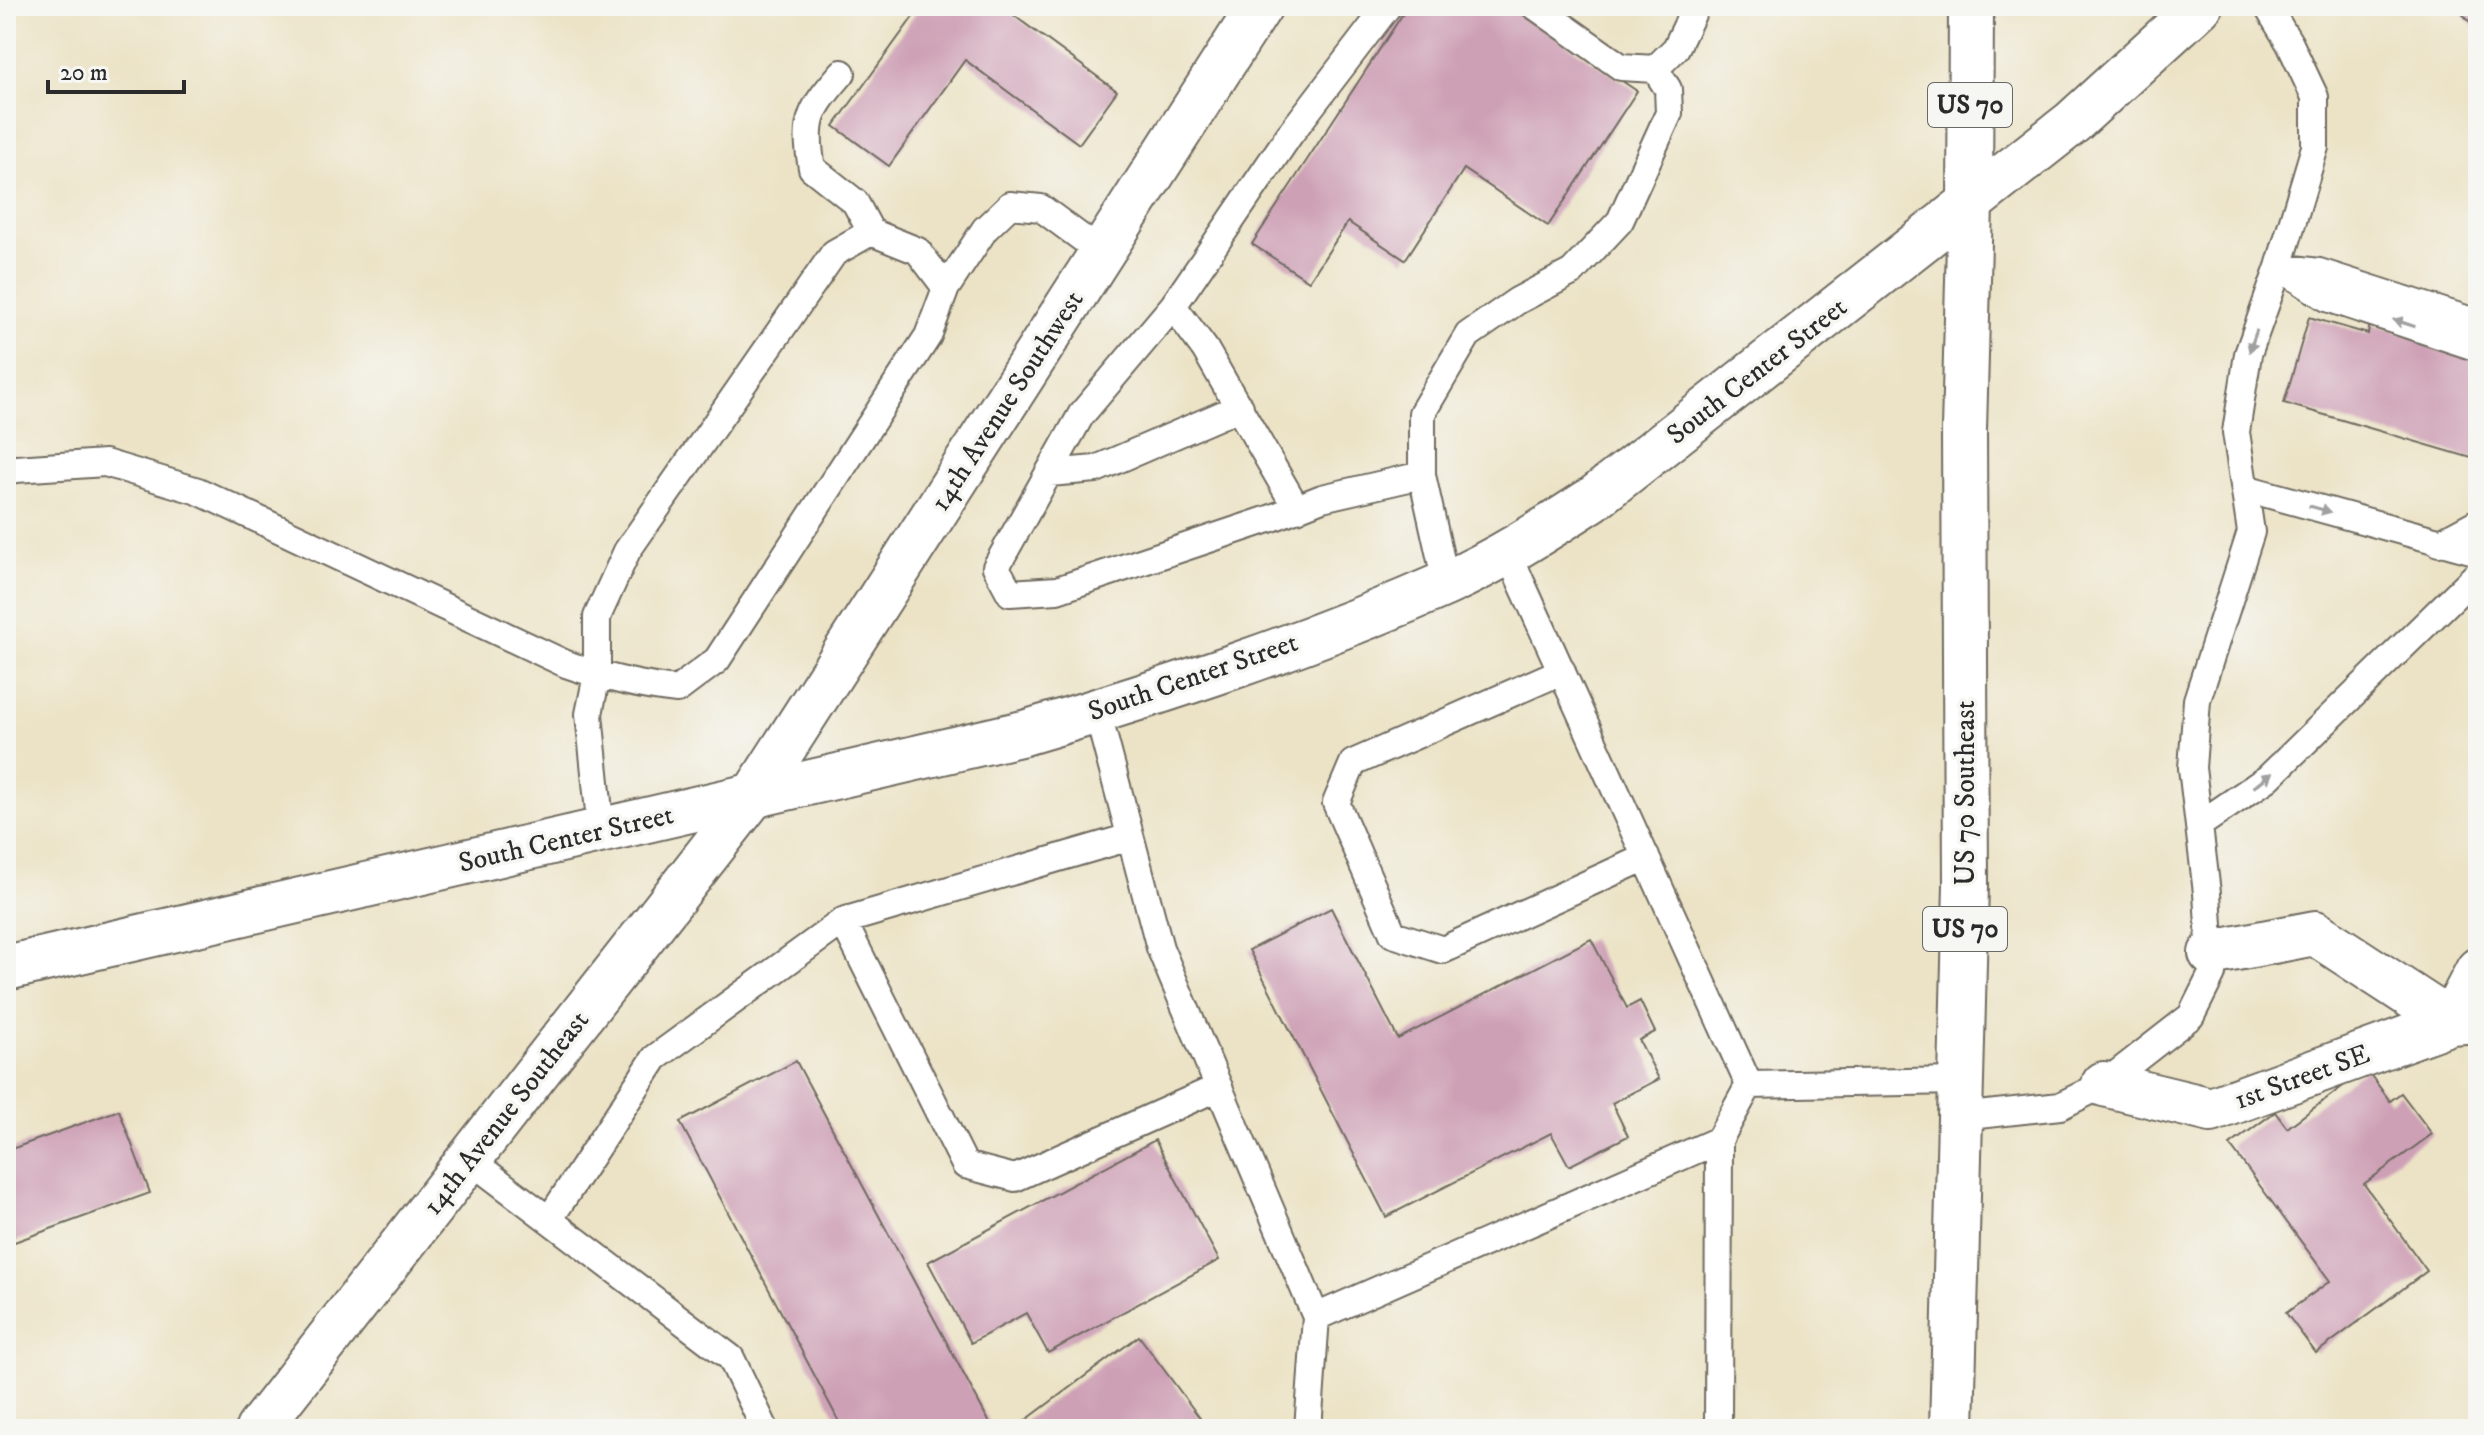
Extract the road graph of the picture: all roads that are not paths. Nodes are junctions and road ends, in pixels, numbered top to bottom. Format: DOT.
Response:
graph roads {
  1 [pos="1260,6"];
  2 [pos="1388,6"];
  3 [pos="1696,6"];
  4 [pos="1971,6"];
  5 [pos="2200,6"];
  6 [pos="2267,6"];
  7 [pos="1543,8"];
  8 [pos="1655,69"];
  9 [pos="842,73"];
  10 [pos="1970,205"];
  11 [pos="871,232"];
  12 [pos="1102,253"];
  13 [pos="2279,267"];
  14 [pos="946,288"];
  15 [pos="1173,306"];
  16 [pos="2478,323"];
  17 [pos="2478,348"];
  18 [pos="1240,407"];
  19 [pos="6,471"];
  20 [pos="1049,473"];
  21 [pos="1422,475"];
  22 [pos="2245,488"];
  23 [pos="1297,509"];
  24 [pos="2478,522"];
  25 [pos="2439,543"];
  26 [pos="1507,551"];
  27 [pos="2478,552"];
  28 [pos="2478,573"];
  29 [pos="1446,583"];
  30 [pos="1562,671"];
  31 [pos="597,675"];
  32 [pos="1097,711"];
  33 [pos="753,796"];
  34 [pos="2199,825"];
  35 [pos="601,831"];
  36 [pos="1130,837"];
  37 [pos="1646,857"];
  38 [pos="843,921"];
  39 [pos="2211,953"];
  40 [pos="6,968"];
  41 [pos="2478,970"];
  42 [pos="2464,1021"];
  43 [pos="2104,1084"];
  44 [pos="1749,1085"];
  45 [pos="1219,1087"];
  46 [pos="1960,1099"];
  47 [pos="1719,1140"];
  48 [pos="470,1160"];
  49 [pos="549,1220"];
  50 [pos="1316,1317"];
  51 [pos="258,1429"];
  52 [pos="765,1429"];
  53 [pos="1308,1429"];
  54 [pos="1718,1429"];
  55 [pos="1952,1429"];
  1 -- 12 [label="street, 14th Avenue Southwest"];
  2 -- 15 [label="lane"];
  3 -- 8 [label="lane"];
  4 -- 10 [label="street, US 70"];
  5 -- 10 [label="street, South Center Street"];
  6 -- 13 [label="lane"];
  7 -- 8 [label="lane"];
  8 -- 21 [label="lane"];
  9 -- 11 [label="lane"];
  10 -- 26 [label="street, South Center Street"];
  10 -- 46 [label="street, US 70 Southeast / US 70"];
  11 -- 14 [label="lane"];
  11 -- 31 [label="lane"];
  12 -- 14 [label="lane"];
  12 -- 33 [label="street, 14th Avenue Southwest"];
  13 -- 16 [label="lane"];
  17 -- 13 [label="lane, one-way"];
  13 -- 22 [label="lane, one-way"];
  14 -- 31 [label="lane"];
  15 -- 18 [label="lane"];
  15 -- 20 [label="lane"];
  18 -- 20 [label="lane"];
  18 -- 23 [label="lane"];
  19 -- 31 [label="lane"];
  20 -- 23 [label="lane"];
  21 -- 23 [label="lane"];
  21 -- 29 [label="lane"];
  22 -- 25 [label="lane, one-way"];
  22 -- 34 [label="lane"];
  24 -- 25 [label="lane"];
  25 -- 27 [label="lane"];
  26 -- 29 [label="street, South Center Street"];
  26 -- 30 [label="lane"];
  34 -- 28 [label="lane, one-way"];
  29 -- 32 [label="street, South Center Street"];
  30 -- 37 [label="lane"];
  30 -- 37 [label="lane"];
  31 -- 35 [label="lane"];
  32 -- 33 [label="street, South Center Street"];
  32 -- 36 [label="lane"];
  33 -- 35 [label="street, South Center Street"];
  33 -- 48 [label="street, 14th Avenue Southeast"];
  34 -- 39 [label="lane"];
  35 -- 40 [label="street, South Center Street"];
  36 -- 38 [label="lane"];
  36 -- 45 [label="lane"];
  37 -- 44 [label="lane"];
  38 -- 45 [label="lane"];
  38 -- 49 [label="lane"];
  39 -- 42 [label="street"];
  39 -- 43 [label="lane"];
  41 -- 42 [label="street"];
  42 -- 43 [label="street, 1st Street SE"];
  43 -- 46 [label="lane"];
  44 -- 46 [label="lane"];
  44 -- 47 [label="lane"];
  45 -- 50 [label="lane"];
  46 -- 55 [label="street, US 70 Southeast / US 70"];
  47 -- 50 [label="lane"];
  47 -- 54 [label="lane"];
  48 -- 49 [label="lane"];
  48 -- 51 [label="street, 14th Avenue Southeast"];
  49 -- 52 [label="lane"];
  50 -- 53 [label="lane"];
}
